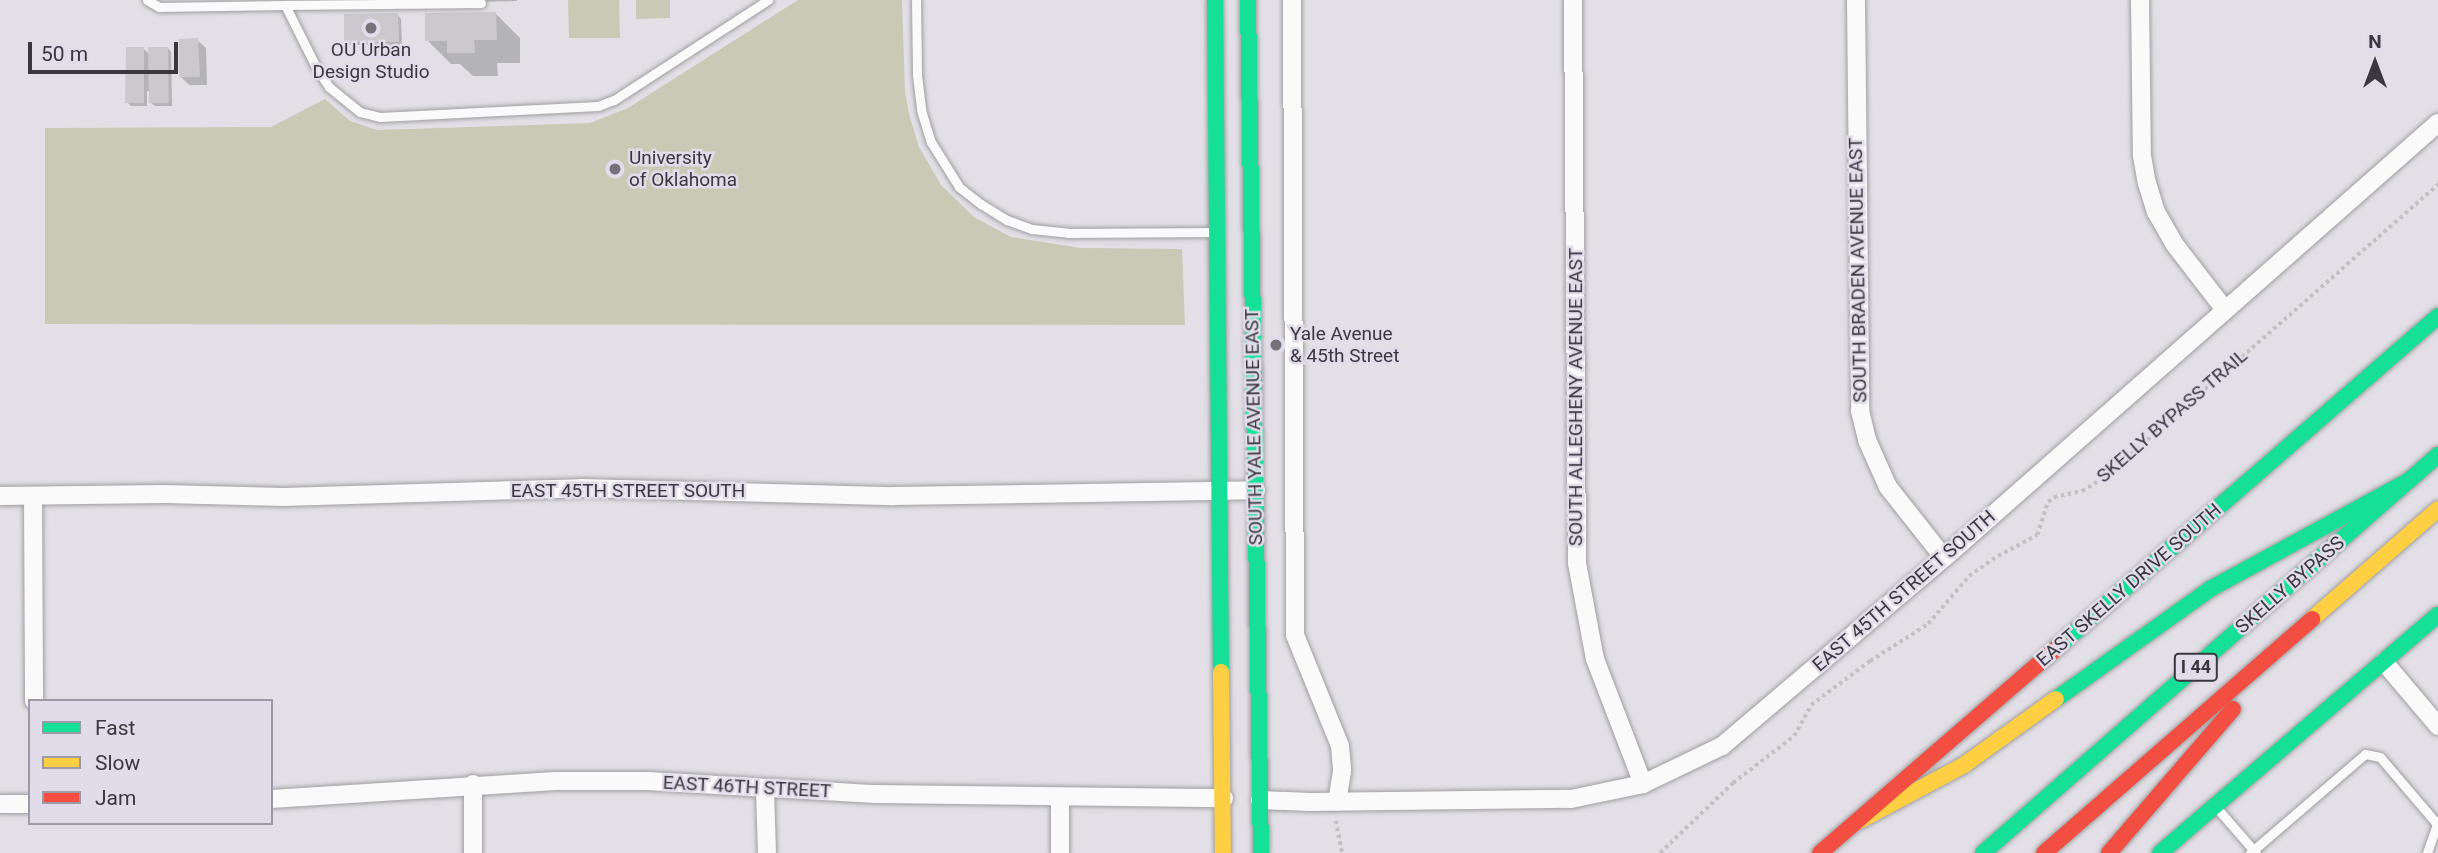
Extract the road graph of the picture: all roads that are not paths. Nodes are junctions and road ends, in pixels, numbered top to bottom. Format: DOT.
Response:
graph roads {
  1 [pos="147,0"];
  2 [pos="768,0"];
  3 [pos="916,0"];
  4 [pos="1215,0"];
  5 [pos="1248,0"];
  6 [pos="1292,0"];
  7 [pos="1573,0"];
  8 [pos="1856,0"];
  9 [pos="2140,0"];
  10 [pos="481,2"];
  11 [pos="285,5"];
  12 [pos="2438,123"];
  13 [pos="1215,232"];
  14 [pos="1250,232"];
  15 [pos="2225,310"];
  16 [pos="2438,316"];
  17 [pos="2438,455"];
  18 [pos="2408,481"];
  19 [pos="1256,490"];
  20 [pos="1220,491"];
  21 [pos="0,496"];
  22 [pos="33,496"];
  23 [pos="2438,509"];
  24 [pos="1944,558"];
  25 [pos="2438,615"];
  26 [pos="2310,621"];
  27 [pos="2384,662"];
  28 [pos="34,699"];
  29 [pos="2438,726"];
  30 [pos="473,784"];
  31 [pos="1643,784"];
  32 [pos="765,790"];
  33 [pos="1060,798"];
  34 [pos="273,799"];
  35 [pos="1242,799"];
  36 [pos="1336,802"];
  37 [pos="0,804"];
  38 [pos="28,804"];
  39 [pos="2215,805"];
  40 [pos="1861,820"];
  41 [pos="2437,822"];
  42 [pos="2254,852"];
  43 [pos="474,853"];
  44 [pos="767,853"];
  45 [pos="1060,853"];
  46 [pos="1223,853"];
  47 [pos="1262,853"];
  48 [pos="1820,853"];
  49 [pos="1983,853"];
  50 [pos="2044,853"];
  51 [pos="2109,853"];
  52 [pos="2160,853"];
  53 [pos="2427,853"];
  1 -- 11 [label="lane"];
  2 -- 11 [label="lane"];
  3 -- 13 [label="lane"];
  4 -- 13 [label="main road, SOUTH YALE AVENUE EAST"];
  5 -- 14 [label="main road, SOUTH YALE AVENUE EAST"];
  6 -- 36 [label="street, SOUTH YALE AVENUE EAST"];
  7 -- 31 [label="street, SOUTH ALLEGHENY AVENUE EAST"];
  8 -- 24 [label="street, SOUTH BRADEN AVENUE EAST"];
  9 -- 15 [label="street"];
  10 -- 11 [label="lane"];
  12 -- 15 [label="street, EAST 45TH STREET SOUTH"];
  13 -- 14 [label="main road"];
  13 -- 20 [label="main road, SOUTH YALE AVENUE EAST"];
  14 -- 19 [label="main road, SOUTH YALE AVENUE EAST"];
  15 -- 24 [label="street, EAST 45TH STREET SOUTH"];
  16 -- 40 [label="main road, EAST SKELLY DRIVE SOUTH"];
  17 -- 18 [label="main road, SKELLY BYPASS / I 44"];
  18 -- 40 [label="main road"];
  18 -- 49 [label="main road, SKELLY BYPASS / I 44"];
  19 -- 20 [label="street, EAST 45TH STREET SOUTH"];
  19 -- 35 [label="main road, SOUTH YALE AVENUE EAST"];
  20 -- 22 [label="street, EAST 45TH STREET SOUTH"];
  20 -- 35 [label="main road, SOUTH YALE AVENUE EAST"];
  21 -- 22 [label="street, EAST 45TH STREET SOUTH"];
  22 -- 28 [label="street"];
  23 -- 26 [label="main road, SKELLY BYPASS / I 44"];
  24 -- 31 [label="street, EAST 45TH STREET SOUTH"];
  25 -- 27 [label="main road"];
  26 -- 50 [label="main road, SKELLY BYPASS / I 44"];
  26 -- 51 [label="main road"];
  27 -- 29 [label="street"];
  27 -- 39 [label="main road"];
  30 -- 32 [label="street, EAST 46TH STREET"];
  30 -- 34 [label="street, EAST 46TH STREET"];
  30 -- 43 [label="street"];
  31 -- 36 [label="street, EAST 45TH STREET SOUTH"];
  32 -- 33 [label="street, EAST 46TH STREET"];
  32 -- 44 [label="street"];
  33 -- 35 [label="street, EAST 46TH STREET"];
  33 -- 45 [label="street"];
  35 -- 36 [label="street, EAST 45TH STREET SOUTH"];
  35 -- 46 [label="main road, SOUTH YALE AVENUE EAST"];
  35 -- 47 [label="main road, SOUTH YALE AVENUE EAST"];
  37 -- 38 [label="street"];
  39 -- 42 [label="lane"];
  39 -- 52 [label="main road"];
  40 -- 48 [label="main road, EAST SKELLY DRIVE SOUTH"];
  41 -- 42 [label="lane"];
  41 -- 53 [label="lane"];
}
